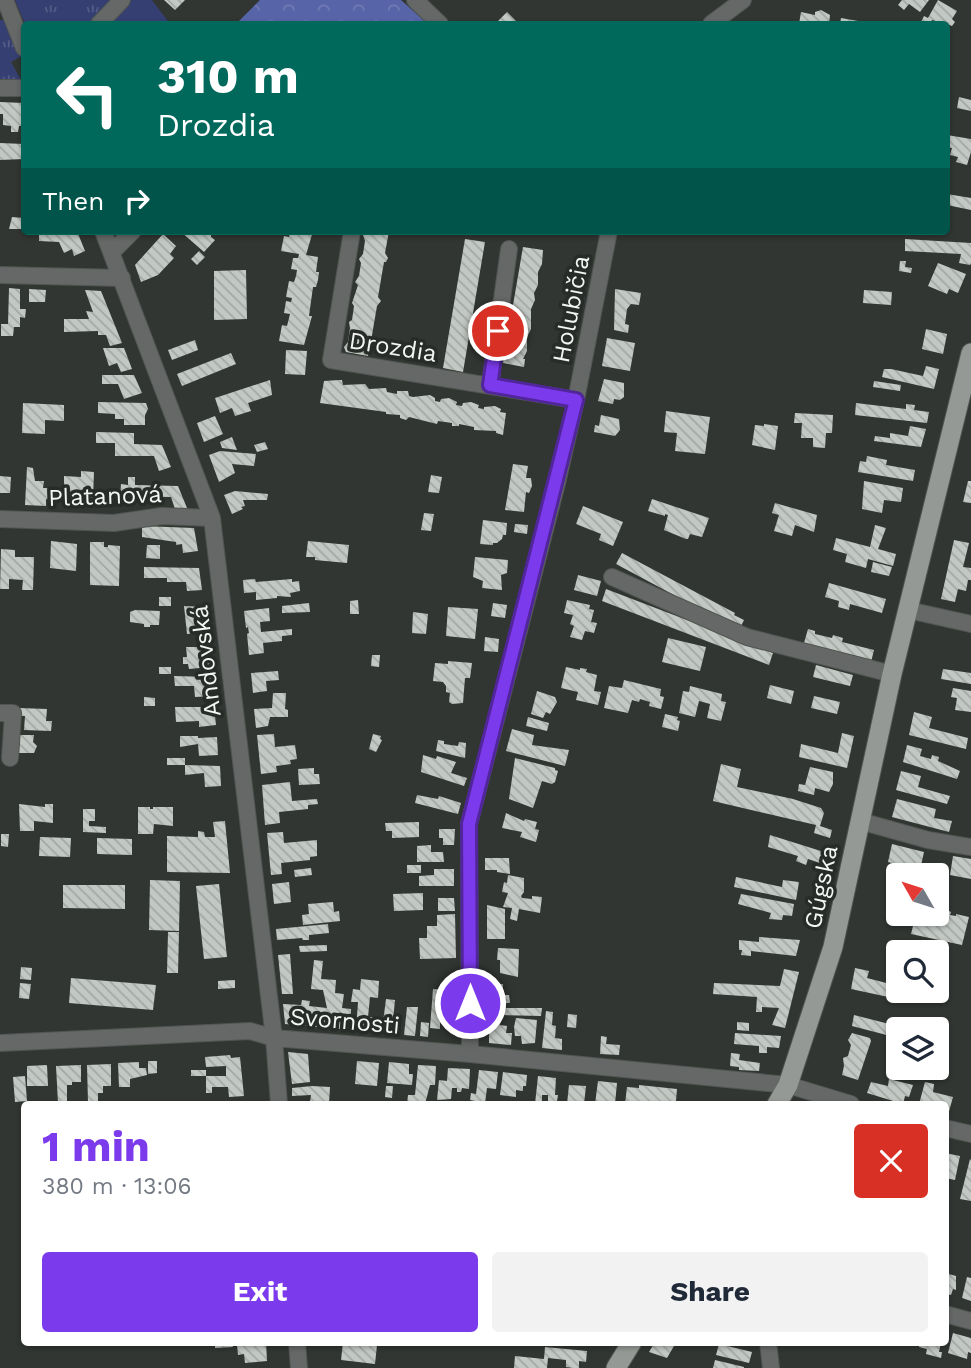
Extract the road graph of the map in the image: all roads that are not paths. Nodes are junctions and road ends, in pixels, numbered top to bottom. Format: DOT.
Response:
graph roads {
  1 [pos="5,0"];
  2 [pos="122,0"];
  3 [pos="415,0"];
  4 [pos="743,0"];
  5 [pos="102,21"];
  6 [pos="437,21"];
  7 [pos="714,21"];
  8 [pos="21,40"];
  9 [pos="0,88"];
  10 [pos="21,88"];
  11 [pos="105,235"];
  12 [pos="129,235"];
  13 [pos="351,235"];
  14 [pos="607,235"];
  15 [pos="509,249"];
  16 [pos="111,252"];
  17 [pos="0,275"];
  18 [pos="122,278"];
  19 [pos="971,353"];
  20 [pos="490,385"];
  21 [pos="576,400"];
  22 [pos="212,518"];
  23 [pos="0,519"];
  24 [pos="612,577"];
  25 [pos="908,610"];
  26 [pos="971,624"];
  27 [pos="892,674"];
  28 [pos="0,713"];
  29 [pos="10,758"];
  30 [pos="860,821"];
  31 [pos="971,847"];
  32 [pos="274,1038"];
  33 [pos="0,1043"];
  34 [pos="470,1054"];
  35 [pos="788,1085"];
  36 [pos="279,1101"];
  37 [pos="780,1101"];
  38 [pos="841,1101"];
  39 [pos="949,1129"];
  40 [pos="971,1134"];
  41 [pos="949,1315"];
  42 [pos="971,1321"];
  43 [pos="297,1346"];
  44 [pos="630,1346"];
  45 [pos="768,1346"];
  46 [pos="299,1368"];
  47 [pos="616,1368"];
  48 [pos="771,1368"];
  1 -- 8 [label="street"];
  2 -- 5 [label="street"];
  3 -- 6 [label="street"];
  4 -- 7 [label="street"];
  9 -- 10 [label="street"];
  11 -- 16 [label="street, Andovská"];
  12 -- 16 [label="street"];
  13 -- 20 [label="street, Drozdia"];
  14 -- 21 [label="street, Holubičia"];
  15 -- 20 [label="street"];
  16 -- 18 [label="street, Andovská"];
  17 -- 18 [label="street"];
  18 -- 22 [label="street, Andovská"];
  19 -- 25 [label="main road, Gúgska"];
  20 -- 21 [label="street, Drozdia"];
  21 -- 34 [label="street, Holubičia"];
  22 -- 23 [label="street, Platanová"];
  22 -- 32 [label="street, Andovská"];
  24 -- 27 [label="street"];
  25 -- 26 [label="street"];
  25 -- 27 [label="main road, Gúgska"];
  27 -- 30 [label="main road, Gúgska"];
  28 -- 29 [label="street"];
  30 -- 31 [label="street"];
  30 -- 35 [label="main road, Gúgska"];
  32 -- 33 [label="street, Svornosti"];
  32 -- 34 [label="street, Svornosti"];
  32 -- 36 [label="street, Andovská"];
  34 -- 35 [label="street, Svornosti"];
  35 -- 37 [label="main road, Gúgska"];
  35 -- 38 [label="street, Svornosti"];
  39 -- 40 [label="street"];
  41 -- 42 [label="street"];
  43 -- 46 [label="street"];
  44 -- 47 [label="main road"];
  45 -- 48 [label="street"];
}
